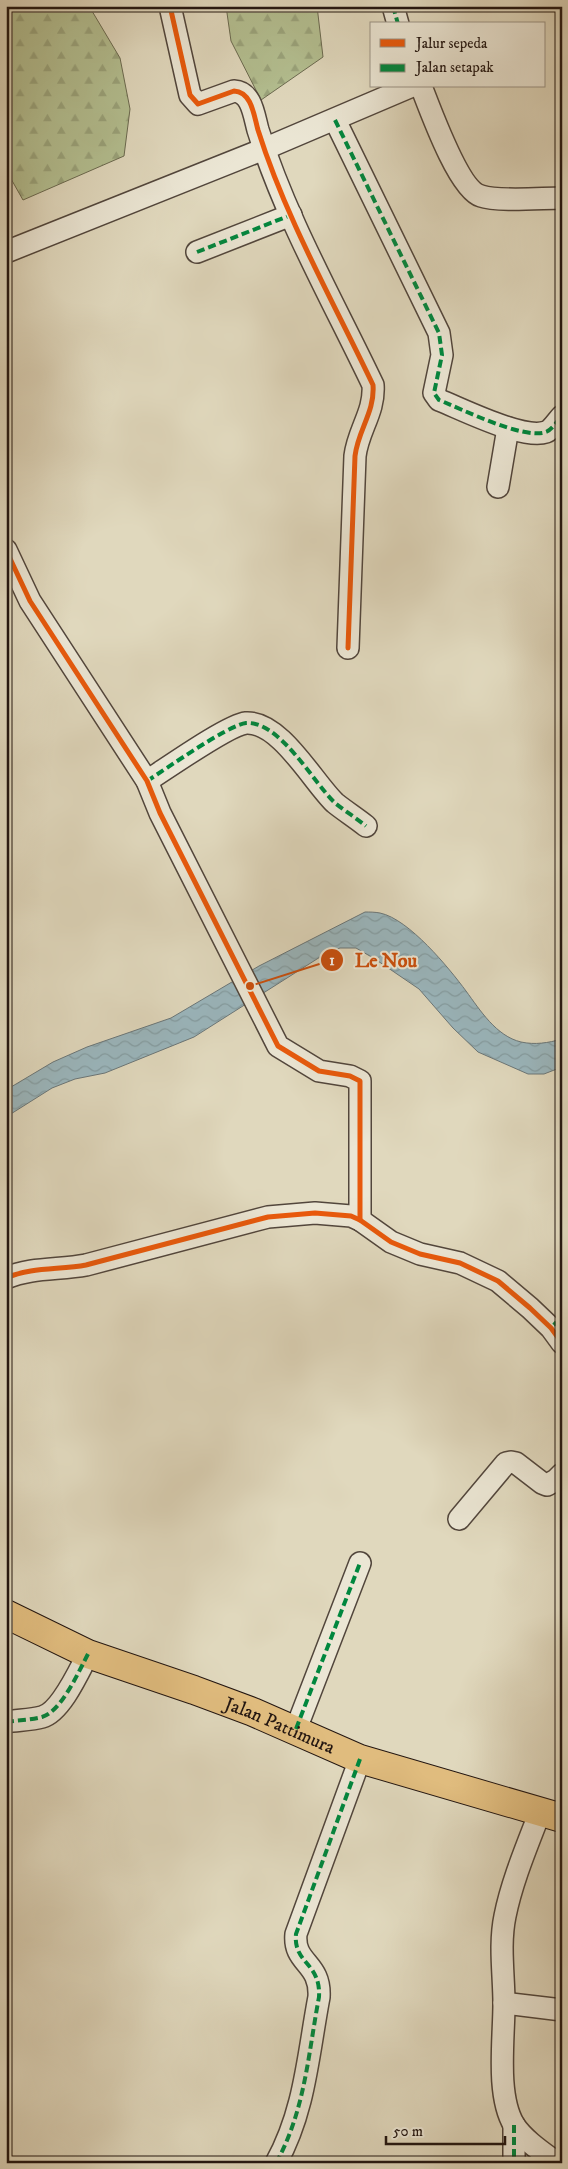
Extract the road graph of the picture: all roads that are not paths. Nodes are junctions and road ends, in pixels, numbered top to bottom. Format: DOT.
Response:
graph roads {
  1 [pos="170,6"];
  2 [pos="393,6"];
  3 [pos="397,22"];
  4 [pos="407,88"];
  5 [pos="422,88"];
  6 [pos="335,120"];
  7 [pos="264,149"];
  8 [pos="562,198"];
  9 [pos="290,215"];
  10 [pos="6,252"];
  11 [pos="197,252"];
  12 [pos="562,416"];
  13 [pos="508,428"];
  14 [pos="498,487"];
  15 [pos="6,550"];
  16 [pos="348,648"];
  17 [pos="147,781"];
  18 [pos="366,826"];
  19 [pos="360,1220"];
  20 [pos="6,1278"];
  21 [pos="558,1329"];
  22 [pos="562,1474"];
  23 [pos="459,1519"];
  24 [pos="360,1563"];
  25 [pos="6,1614"];
  26 [pos="88,1654"];
  27 [pos="6,1722"];
  28 [pos="296,1729"];
  29 [pos="360,1759"];
  30 [pos="551,1815"];
  31 [pos="504,2003"];
  32 [pos="562,2010"];
  33 [pos="514,2125"];
  34 [pos="276,2163"];
  35 [pos="514,2163"];
  36 [pos="557,2163"];
  1 -- 7 [label="street"];
  2 -- 3 [label="street"];
  4 -- 6 [label="street"];
  5 -- 8 [label="street"];
  6 -- 7 [label="street"];
  6 -- 13 [label="street"];
  7 -- 9 [label="street"];
  7 -- 10 [label="street"];
  9 -- 11 [label="street"];
  9 -- 16 [label="street"];
  12 -- 13 [label="street"];
  13 -- 14 [label="street"];
  15 -- 17 [label="street"];
  17 -- 18 [label="street"];
  17 -- 19 [label="street"];
  19 -- 20 [label="street"];
  19 -- 21 [label="street"];
  22 -- 23 [label="street"];
  24 -- 28 [label="street"];
  25 -- 26 [label="main road, Jalan Pattimura"];
  26 -- 27 [label="street"];
  26 -- 28 [label="main road, Jalan Pattimura"];
  28 -- 29 [label="main road, Jalan Pattimura"];
  29 -- 30 [label="main road, Jalan Pattimura"];
  29 -- 34 [label="street"];
  30 -- 31 [label="street"];
  31 -- 32 [label="street"];
  31 -- 33 [label="street"];
  33 -- 35 [label="street"];
  33 -- 36 [label="street"];
}
